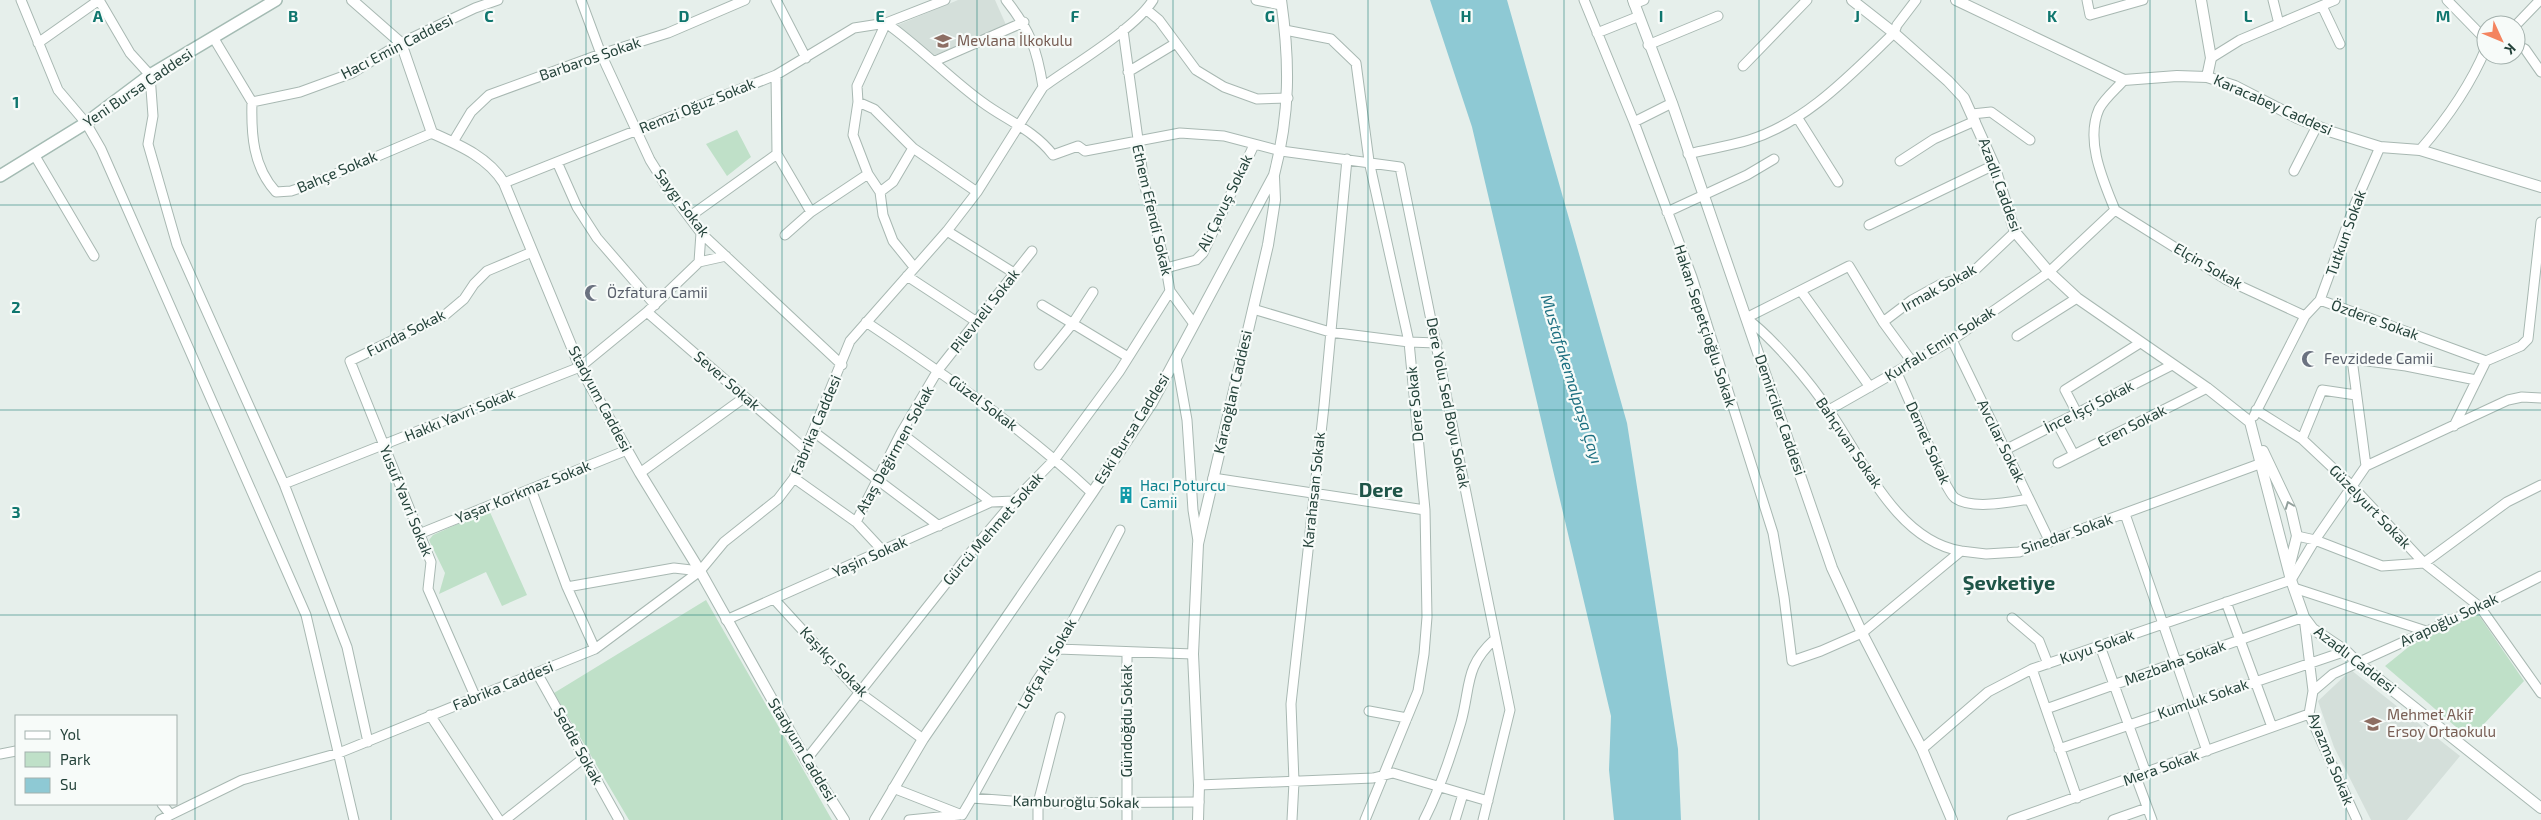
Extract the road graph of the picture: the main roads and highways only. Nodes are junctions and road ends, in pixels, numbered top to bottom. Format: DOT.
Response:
graph roads {
  1 [pos="276,0"];
  2 [pos="0,176"];
  1 -- 2 [label="main road, Yeni Bursa Caddesi"];
}
